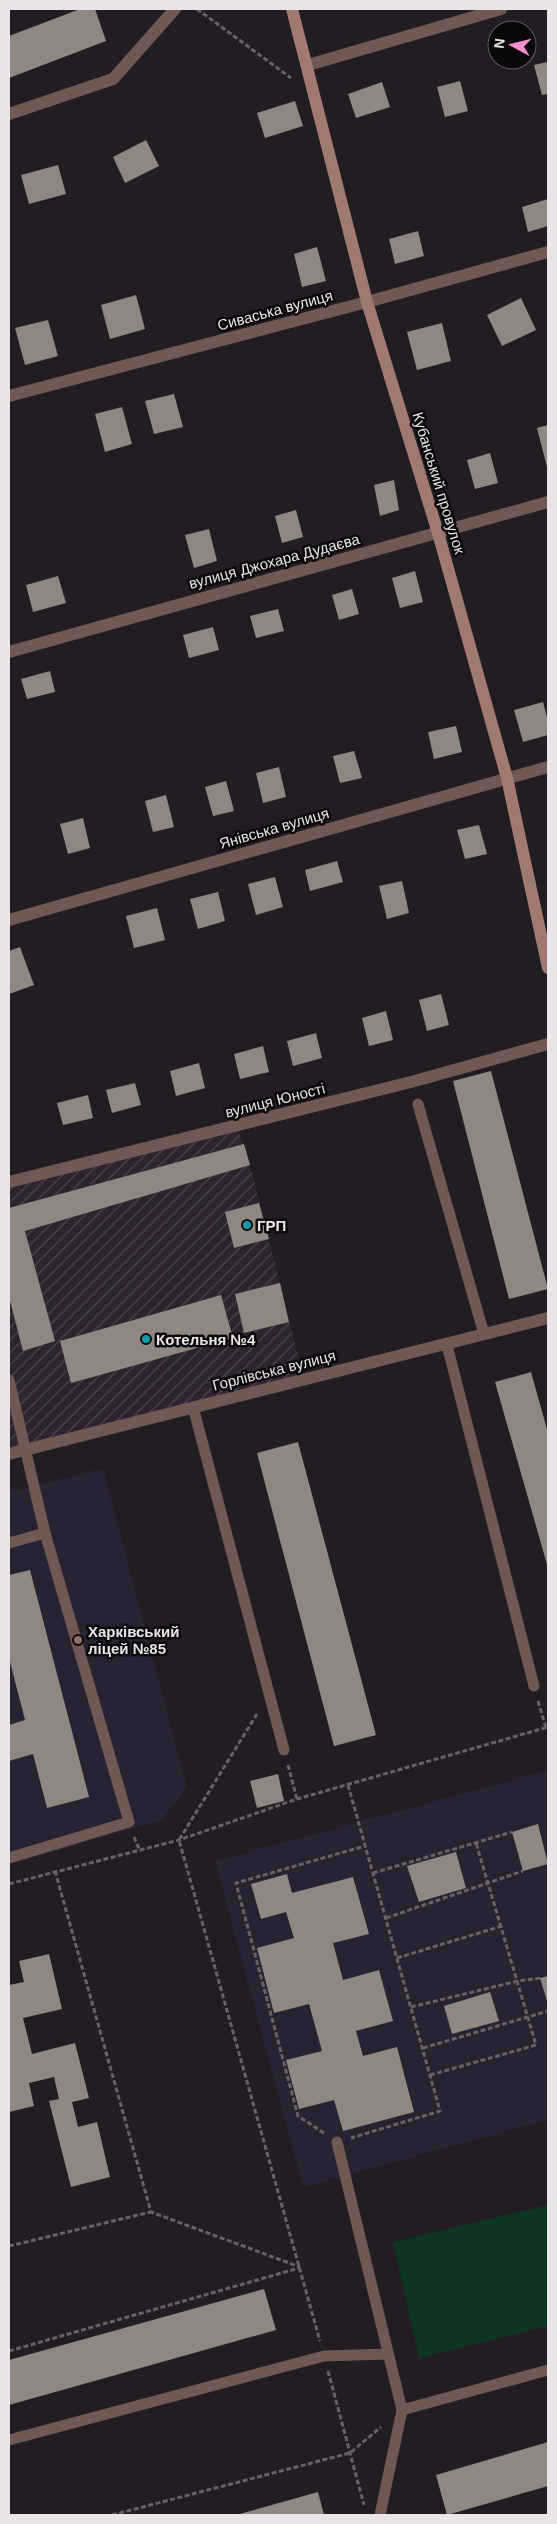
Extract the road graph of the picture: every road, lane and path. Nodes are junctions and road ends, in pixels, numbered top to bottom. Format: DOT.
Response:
graph roads {
  1 [pos="175,9"];
  2 [pos="197,9"];
  3 [pos="292,9"];
  4 [pos="501,9"];
  5 [pos="308,65"];
  6 [pos="292,78"];
  7 [pos="9,114"];
  8 [pos="548,252"];
  9 [pos="367,302"];
  10 [pos="9,396"];
  11 [pos="548,502"];
  12 [pos="438,533"];
  13 [pos="9,652"];
  14 [pos="548,767"];
  15 [pos="507,778"];
  16 [pos="9,920"];
  17 [pos="548,968"];
  18 [pos="548,1044"];
  19 [pos="418,1104"];
  20 [pos="9,1182"];
  21 [pos="548,1318"];
  22 [pos="484,1334"];
  23 [pos="447,1345"];
  24 [pos="9,1380"];
  25 [pos="193,1407"];
  26 [pos="27,1450"];
  27 [pos="9,1454"];
  28 [pos="45,1533"];
  29 [pos="9,1543"];
  30 [pos="534,1686"];
  31 [pos="269,1694"];
  32 [pos="547,1727"];
  33 [pos="284,1750"];
  34 [pos="348,1785"];
  35 [pos="297,1799"];
  36 [pos="512,1832"];
  37 [pos="179,1840"];
  38 [pos="476,1843"];
  39 [pos="366,1846"];
  40 [pos="9,1858"];
  41 [pos="523,1871"];
  42 [pos="55,1872"];
  43 [pos="373,1873"];
  44 [pos="9,1884"];
  45 [pos="490,1884"];
  46 [pos="386,1918"];
  47 [pos="502,1926"];
  48 [pos="397,1958"];
  49 [pos="540,1978"];
  50 [pos="518,1981"];
  51 [pos="411,2007"];
  52 [pos="548,2011"];
  53 [pos="527,2017"];
  54 [pos="423,2048"];
  55 [pos="430,2075"];
  56 [pos="337,2142"];
  57 [pos="151,2212"];
  58 [pos="9,2246"];
  59 [pos="300,2267"];
  60 [pos="9,2351"];
  61 [pos="388,2354"];
  62 [pos="324,2356"];
  63 [pos="548,2370"];
  64 [pos="402,2410"];
  65 [pos="9,2440"];
  66 [pos="350,2454"];
  67 [pos="365,2506"];
  68 [pos="112,2515"];
  69 [pos="380,2515"];
  1 -- 7 [label="street"];
  2 -- 6 [label="path"];
  3 -- 5 [label="street, Кубанський провулок"];
  4 -- 5 [label="street"];
  5 -- 9 [label="street, Кубанський провулок"];
  8 -- 9 [label="street, Сиваська вулиця"];
  9 -- 10 [label="street, Сиваська вулиця"];
  9 -- 12 [label="street, Кубанський провулок"];
  11 -- 12 [label="street, вулиця Джохара Дудаєва"];
  12 -- 13 [label="street, вулиця Джохара Дудаєва"];
  12 -- 15 [label="street, Кубанський провулок"];
  14 -- 15 [label="street, Янівська вулиця"];
  15 -- 16 [label="street, Янівська вулиця"];
  15 -- 17 [label="street, Кубанський провулок"];
  18 -- 20 [label="street, вулиця Юності"];
  19 -- 22 [label="lane"];
  21 -- 22 [label="street, Горлівська вулиця"];
  22 -- 23 [label="street, Горлівська вулиця"];
  23 -- 25 [label="street, Горлівська вулиця"];
  23 -- 30 [label="lane"];
  24 -- 26 [label="lane"];
  25 -- 26 [label="street, Горлівська вулиця"];
  25 -- 31 [label="lane"];
  26 -- 27 [label="street, Горлівська вулиця"];
  26 -- 28 [label="lane"];
  28 -- 29 [label="lane"];
  28 -- 40 [label="lane"];
  30 -- 32 [label="path"];
  31 -- 33 [label="lane"];
  31 -- 37 [label="path"];
  32 -- 34 [label="path"];
  33 -- 35 [label="path"];
  34 -- 35 [label="path"];
  34 -- 39 [label="path"];
  35 -- 37 [label="path"];
  36 -- 38 [label="path"];
  37 -- 42 [label="path"];
  37 -- 59 [label="path"];
  38 -- 43 [label="path"];
  38 -- 45 [label="path"];
  39 -- 43 [label="path"];
  39 -- 56 [label="path"];
  41 -- 45 [label="path"];
  42 -- 44 [label="path"];
  42 -- 57 [label="path"];
  43 -- 46 [label="path"];
  45 -- 46 [label="path"];
  45 -- 47 [label="path"];
  46 -- 48 [label="path"];
  47 -- 48 [label="path"];
  47 -- 50 [label="path"];
  48 -- 51 [label="path"];
  49 -- 50 [label="path"];
  50 -- 51 [label="path"];
  50 -- 53 [label="path"];
  51 -- 54 [label="path"];
  52 -- 53 [label="path"];
  53 -- 54 [label="path"];
  53 -- 55 [label="path"];
  54 -- 55 [label="path"];
  55 -- 56 [label="path"];
  56 -- 61 [label="lane"];
  57 -- 58 [label="path"];
  57 -- 59 [label="path"];
  59 -- 60 [label="path"];
  59 -- 62 [label="path"];
  61 -- 62 [label="lane"];
  61 -- 64 [label="lane"];
  62 -- 65 [label="lane"];
  62 -- 66 [label="path"];
  63 -- 64 [label="lane"];
  64 -- 66 [label="path"];
  64 -- 69 [label="lane"];
  66 -- 67 [label="path"];
  66 -- 68 [label="path"];
}
